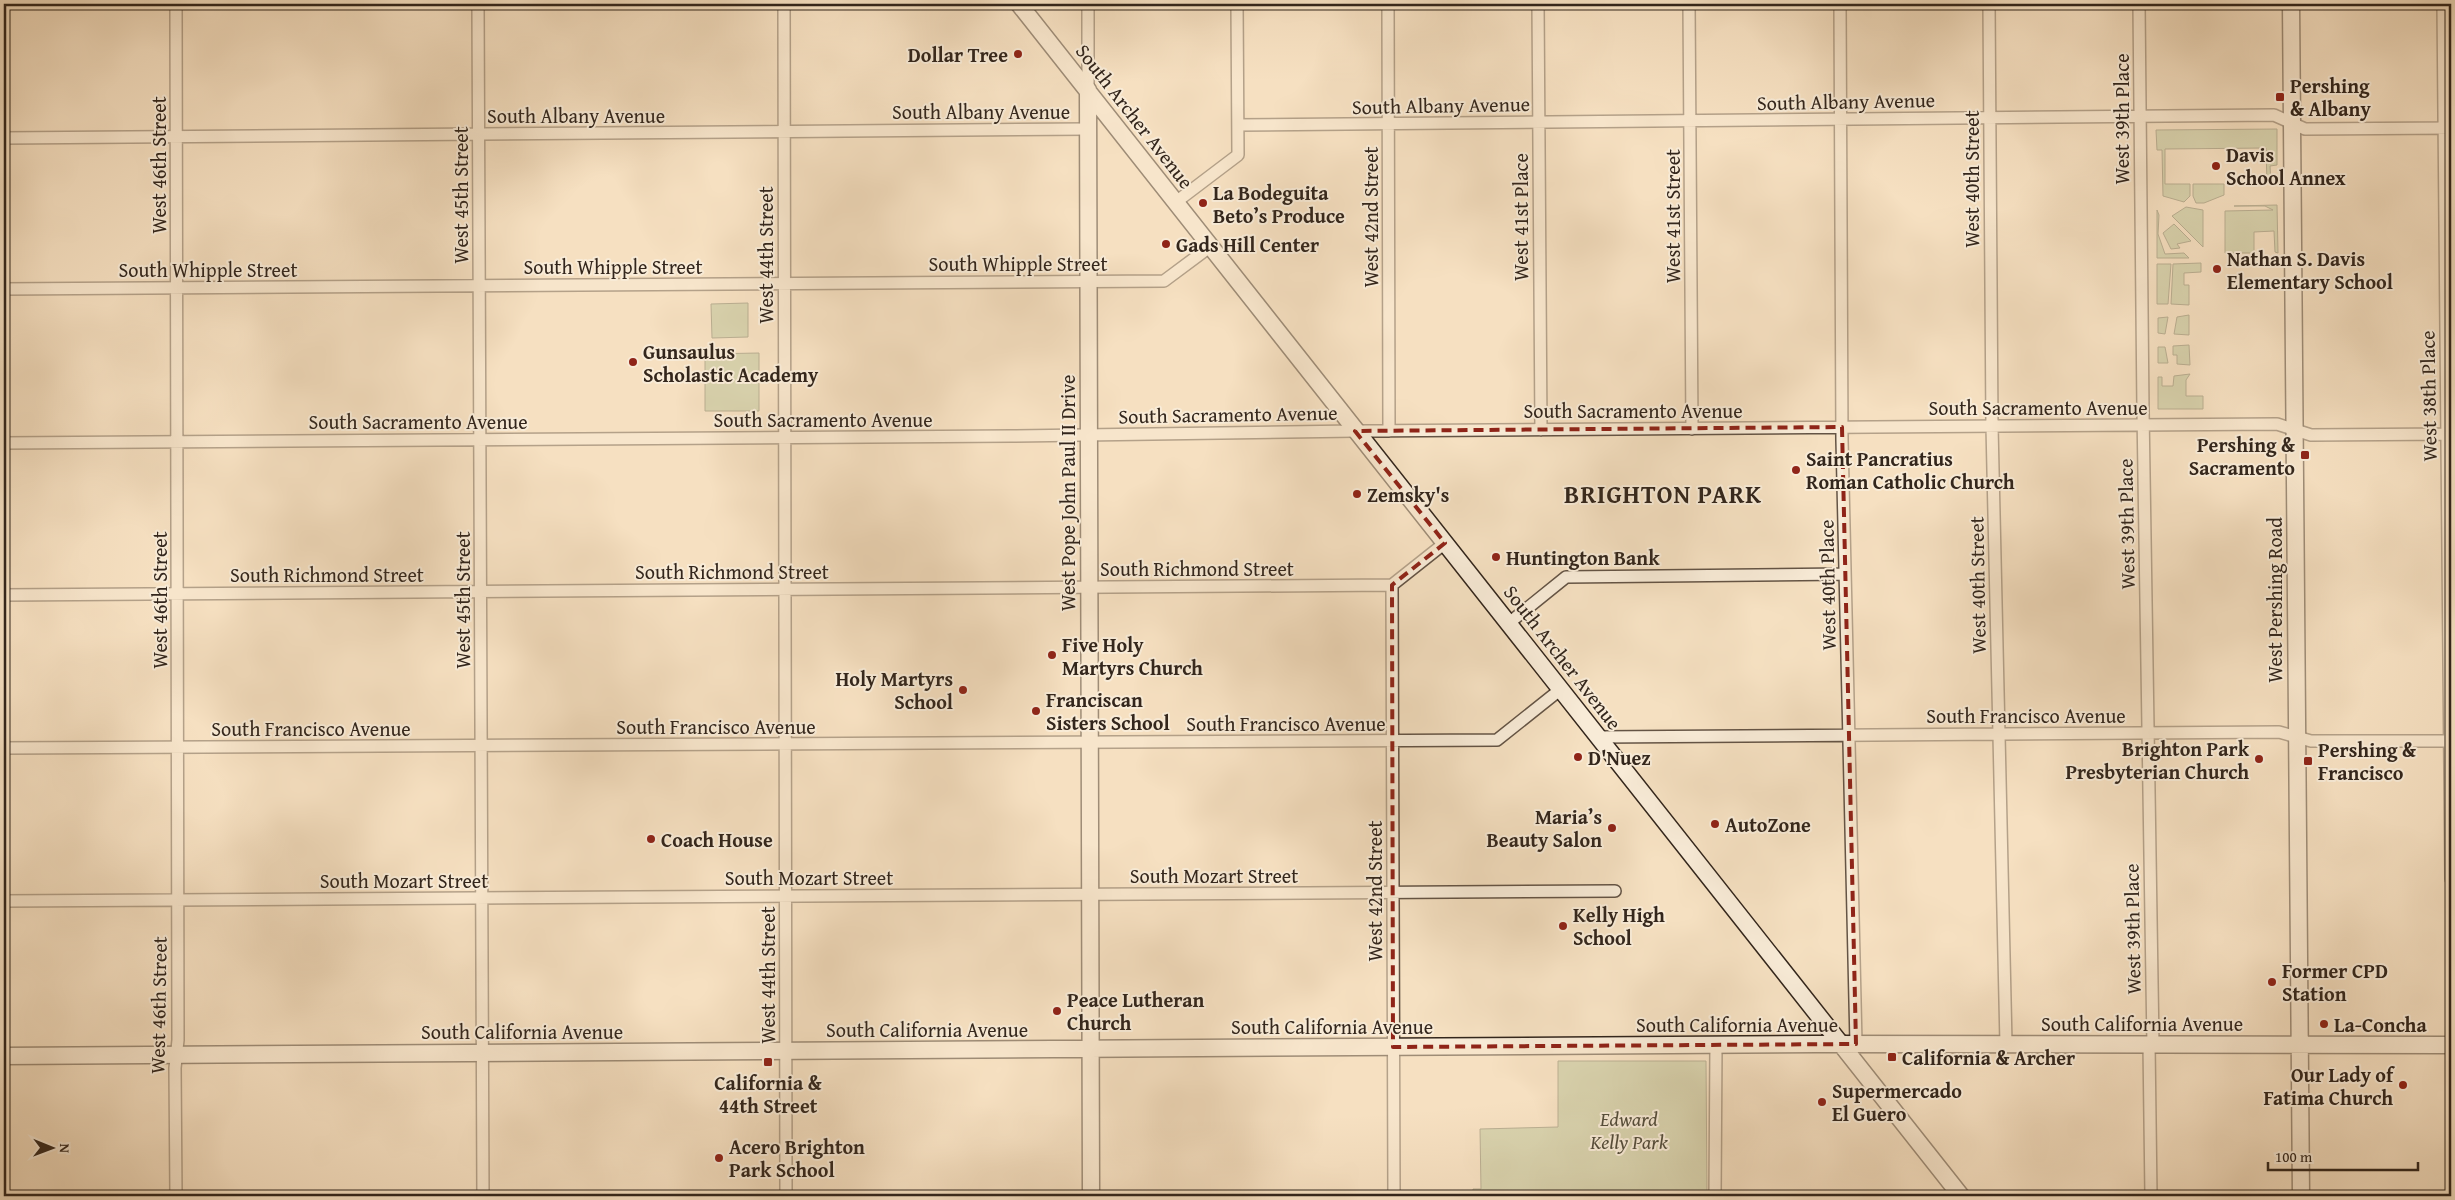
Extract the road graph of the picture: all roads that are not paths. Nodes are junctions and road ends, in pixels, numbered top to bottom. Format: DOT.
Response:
graph roads {
  1 [pos="176,4"];
  2 [pos="478,4"];
  3 [pos="784,4"];
  4 [pos="1019,4"];
  5 [pos="1088,4"];
  6 [pos="1237,4"];
  7 [pos="1388,4"];
  8 [pos="1538,4"];
  9 [pos="1689,4"];
  10 [pos="1840,4"];
  11 [pos="1989,4"];
  12 [pos="2139,4"];
  13 [pos="2291,4"];
  14 [pos="2443,4"];
  15 [pos="1088,90"];
  16 [pos="2140,116"];
  17 [pos="1989,118"];
  18 [pos="1841,120"];
  19 [pos="1690,121"];
  20 [pos="1538,123"];
  21 [pos="1388,124"];
  22 [pos="2292,124"];
  23 [pos="1238,125"];
  24 [pos="2448,128"];
  25 [pos="1088,129"];
  26 [pos="784,132"];
  27 [pos="479,134"];
  28 [pos="176,137"];
  29 [pos="4,138"];
  30 [pos="1176,202"];
  31 [pos="1211,246"];
  32 [pos="1088,281"];
  33 [pos="784,283"];
  34 [pos="479,285"];
  35 [pos="177,288"];
  36 [pos="4,289"];
  37 [pos="2143,425"];
  38 [pos="1992,426"];
  39 [pos="1842,428"];
  40 [pos="1692,429"];
  41 [pos="2294,429"];
  42 [pos="1541,430"];
  43 [pos="1355,431"];
  44 [pos="1389,431"];
  45 [pos="2449,434"];
  46 [pos="1089,435"];
  47 [pos="784,438"];
  48 [pos="480,440"];
  49 [pos="177,441"];
  50 [pos="4,443"];
  51 [pos="1445,543"];
  52 [pos="1845,574"];
  53 [pos="1392,585"];
  54 [pos="1089,588"];
  55 [pos="785,590"];
  56 [pos="480,592"];
  57 [pos="178,594"];
  58 [pos="4,595"];
  59 [pos="1508,623"];
  60 [pos="1561,689"];
  61 [pos="2148,733"];
  62 [pos="1999,734"];
  63 [pos="1849,735"];
  64 [pos="1599,737"];
  65 [pos="2297,737"];
  66 [pos="2451,740"];
  67 [pos="1089,742"];
  68 [pos="1392,742"];
  69 [pos="785,744"];
  70 [pos="481,746"];
  71 [pos="178,747"];
  72 [pos="4,748"];
  73 [pos="2451,879"];
  74 [pos="1615,891"];
  75 [pos="1393,892"];
  76 [pos="1090,894"];
  77 [pos="786,896"];
  78 [pos="482,898"];
  79 [pos="178,900"];
  80 [pos="4,901"];
  81 [pos="1849,1044"];
  82 [pos="2006,1044"];
  83 [pos="2151,1044"];
  84 [pos="2299,1044"];
  85 [pos="2451,1044"];
  86 [pos="1716,1045"];
  87 [pos="1393,1047"];
  88 [pos="1090,1049"];
  89 [pos="786,1051"];
  90 [pos="482,1052"];
  91 [pos="177,1055"];
  92 [pos="4,1056"];
  93 [pos="1955,1194"];
  94 [pos="176,1196"];
  95 [pos="483,1196"];
  96 [pos="786,1196"];
  97 [pos="1090,1196"];
  98 [pos="1394,1196"];
  99 [pos="1716,1196"];
  100 [pos="2150,1196"];
  101 [pos="2301,1196"];
  1 -- 28 [label="street, West 46th Street"];
  2 -- 27 [label="street, West 45th Street"];
  3 -- 26 [label="street, West 44th Street"];
  4 -- 15 [label="main road, South Archer Avenue"];
  5 -- 15 [label="street"];
  6 -- 23 [label="street"];
  7 -- 21 [label="street, West 42nd Street"];
  8 -- 20 [label="street, West 41st Place"];
  9 -- 19 [label="street, West 41st Street"];
  10 -- 18 [label="street, West 40th Place"];
  11 -- 17 [label="street, West 40th Street"];
  12 -- 16 [label="street, West 39th Place"];
  13 -- 22 [label="main road, West Pershing Road"];
  14 -- 24 [label="street, West 38th Place"];
  15 -- 25 [label="main road, West Pope John Paul II Drive"];
  15 -- 30 [label="main road, South Archer Avenue"];
  16 -- 17 [label="street, South Albany Avenue"];
  16 -- 22 [label="street, South Albany Avenue"];
  16 -- 37 [label="street, West 39th Place"];
  17 -- 18 [label="street, South Albany Avenue"];
  17 -- 38 [label="street, West 40th Street"];
  18 -- 19 [label="street, South Albany Avenue"];
  18 -- 39 [label="street, West 40th Place"];
  19 -- 20 [label="street, South Albany Avenue"];
  19 -- 40 [label="street, West 41st Street"];
  20 -- 21 [label="street, South Albany Avenue"];
  20 -- 42 [label="street, West 41st Place"];
  21 -- 23 [label="street, South Albany Avenue"];
  21 -- 44 [label="street, West 42nd Street"];
  22 -- 24 [label="street, South Albany Avenue"];
  22 -- 41 [label="main road, West Pershing Road"];
  23 -- 30 [label="street"];
  24 -- 45 [label="street, West 38th Place"];
  25 -- 26 [label="street, South Albany Avenue"];
  25 -- 32 [label="main road, West Pope John Paul II Drive"];
  26 -- 27 [label="street, South Albany Avenue"];
  26 -- 33 [label="street, West 44th Street"];
  27 -- 28 [label="street, South Albany Avenue"];
  27 -- 34 [label="street, West 45th Street"];
  28 -- 29 [label="street, South Albany Avenue"];
  28 -- 35 [label="street, West 46th Street"];
  30 -- 31 [label="main road, South Archer Avenue"];
  31 -- 32 [label="street, South Whipple Street"];
  31 -- 43 [label="main road, South Archer Avenue"];
  32 -- 33 [label="street, South Whipple Street"];
  32 -- 46 [label="main road, West Pope John Paul II Drive"];
  33 -- 34 [label="street, South Whipple Street"];
  33 -- 47 [label="street, West 44th Street"];
  34 -- 35 [label="street, South Whipple Street"];
  34 -- 48 [label="street, West 45th Street"];
  35 -- 36 [label="street, South Whipple Street"];
  35 -- 49 [label="street, West 46th Street"];
  37 -- 38 [label="street, South Sacramento Avenue"];
  37 -- 41 [label="street, South Sacramento Avenue"];
  37 -- 61 [label="street, West 39th Place"];
  38 -- 39 [label="street, South Sacramento Avenue"];
  38 -- 62 [label="street, West 40th Street"];
  39 -- 40 [label="street, South Sacramento Avenue"];
  39 -- 52 [label="street, West 40th Place"];
  40 -- 42 [label="street, South Sacramento Avenue"];
  41 -- 45 [label="street, South Sacramento Avenue"];
  41 -- 65 [label="main road, West Pershing Road"];
  42 -- 44 [label="street, South Sacramento Avenue"];
  43 -- 44 [label="street, South Sacramento Avenue"];
  43 -- 46 [label="street, South Sacramento Avenue"];
  43 -- 51 [label="main road, South Archer Avenue"];
  45 -- 66 [label="street, West 38th Place"];
  46 -- 47 [label="street, South Sacramento Avenue"];
  46 -- 54 [label="main road, West Pope John Paul II Drive"];
  47 -- 48 [label="street, South Sacramento Avenue"];
  47 -- 55 [label="street, West 44th Street"];
  48 -- 49 [label="street, South Sacramento Avenue"];
  48 -- 56 [label="street, West 45th Street"];
  49 -- 50 [label="street, South Sacramento Avenue"];
  49 -- 57 [label="street, West 46th Street"];
  51 -- 53 [label="street"];
  51 -- 59 [label="main road, South Archer Avenue"];
  52 -- 59 [label="street"];
  52 -- 63 [label="street, West 40th Place"];
  53 -- 54 [label="street, South Richmond Street"];
  53 -- 68 [label="street, West 42nd Street"];
  54 -- 55 [label="street, South Richmond Street"];
  54 -- 67 [label="main road, West Pope John Paul II Drive"];
  55 -- 56 [label="street, South Richmond Street"];
  55 -- 69 [label="street, West 44th Street"];
  56 -- 57 [label="street, South Richmond Street"];
  56 -- 70 [label="street, West 45th Street"];
  57 -- 58 [label="street, South Richmond Street"];
  57 -- 71 [label="street, West 46th Street"];
  59 -- 60 [label="main road, South Archer Avenue"];
  60 -- 64 [label="main road, South Archer Avenue"];
  60 -- 68 [label="street, South Francisco Avenue"];
  61 -- 62 [label="street, South Francisco Avenue"];
  61 -- 65 [label="street, South Francisco Avenue"];
  61 -- 83 [label="street, West 39th Place"];
  62 -- 63 [label="street, South Francisco Avenue"];
  62 -- 82 [label="street, West 40th Street"];
  63 -- 64 [label="street, South Francisco Avenue"];
  63 -- 81 [label="street, West 40th Place"];
  64 -- 81 [label="main road, South Archer Avenue"];
  65 -- 66 [label="street, South Francisco Avenue"];
  65 -- 84 [label="main road, West Pershing Road"];
  66 -- 73 [label="street, West 38th Place"];
  67 -- 68 [label="street, South Francisco Avenue"];
  67 -- 69 [label="street, South Francisco Avenue"];
  67 -- 76 [label="main road, West Pope John Paul II Drive"];
  68 -- 75 [label="street, West 42nd Street"];
  69 -- 70 [label="street, South Francisco Avenue"];
  69 -- 77 [label="street, West 44th Street"];
  70 -- 71 [label="street, South Francisco Avenue"];
  70 -- 78 [label="street, West 45th Street"];
  71 -- 72 [label="street, South Francisco Avenue"];
  71 -- 79 [label="street, West 46th Street"];
  74 -- 75 [label="street, South Mozart Street"];
  75 -- 76 [label="street, South Mozart Street"];
  75 -- 87 [label="street, West 42nd Street"];
  76 -- 77 [label="street, South Mozart Street"];
  76 -- 88 [label="main road, West Pope John Paul II Drive"];
  77 -- 78 [label="street, South Mozart Street"];
  77 -- 89 [label="street, West 44th Street"];
  78 -- 79 [label="street, South Mozart Street"];
  78 -- 90 [label="street, West 45th Street"];
  79 -- 80 [label="street, South Mozart Street"];
  79 -- 91 [label="street, West 46th Street"];
  81 -- 82 [label="main road, South California Avenue"];
  81 -- 86 [label="main road, South California Avenue"];
  81 -- 93 [label="main road, South Archer Avenue"];
  82 -- 83 [label="main road, South California Avenue"];
  83 -- 84 [label="main road, South California Avenue"];
  83 -- 100 [label="street, West 39th Place"];
  84 -- 85 [label="main road, South California Avenue"];
  84 -- 101 [label="main road, West Pershing Road"];
  86 -- 87 [label="main road, South California Avenue"];
  86 -- 99 [label="street"];
  87 -- 88 [label="main road, South California Avenue"];
  87 -- 98 [label="street, West 42nd Street"];
  88 -- 89 [label="main road, South California Avenue"];
  88 -- 97 [label="main road, West Pope John Paul II Drive"];
  89 -- 90 [label="main road, South California Avenue"];
  89 -- 96 [label="street, West 44th Street"];
  90 -- 91 [label="main road, South California Avenue"];
  90 -- 95 [label="street, West 45th Street"];
  91 -- 92 [label="main road, South California Avenue"];
  91 -- 94 [label="street, West 46th Street"];
}
